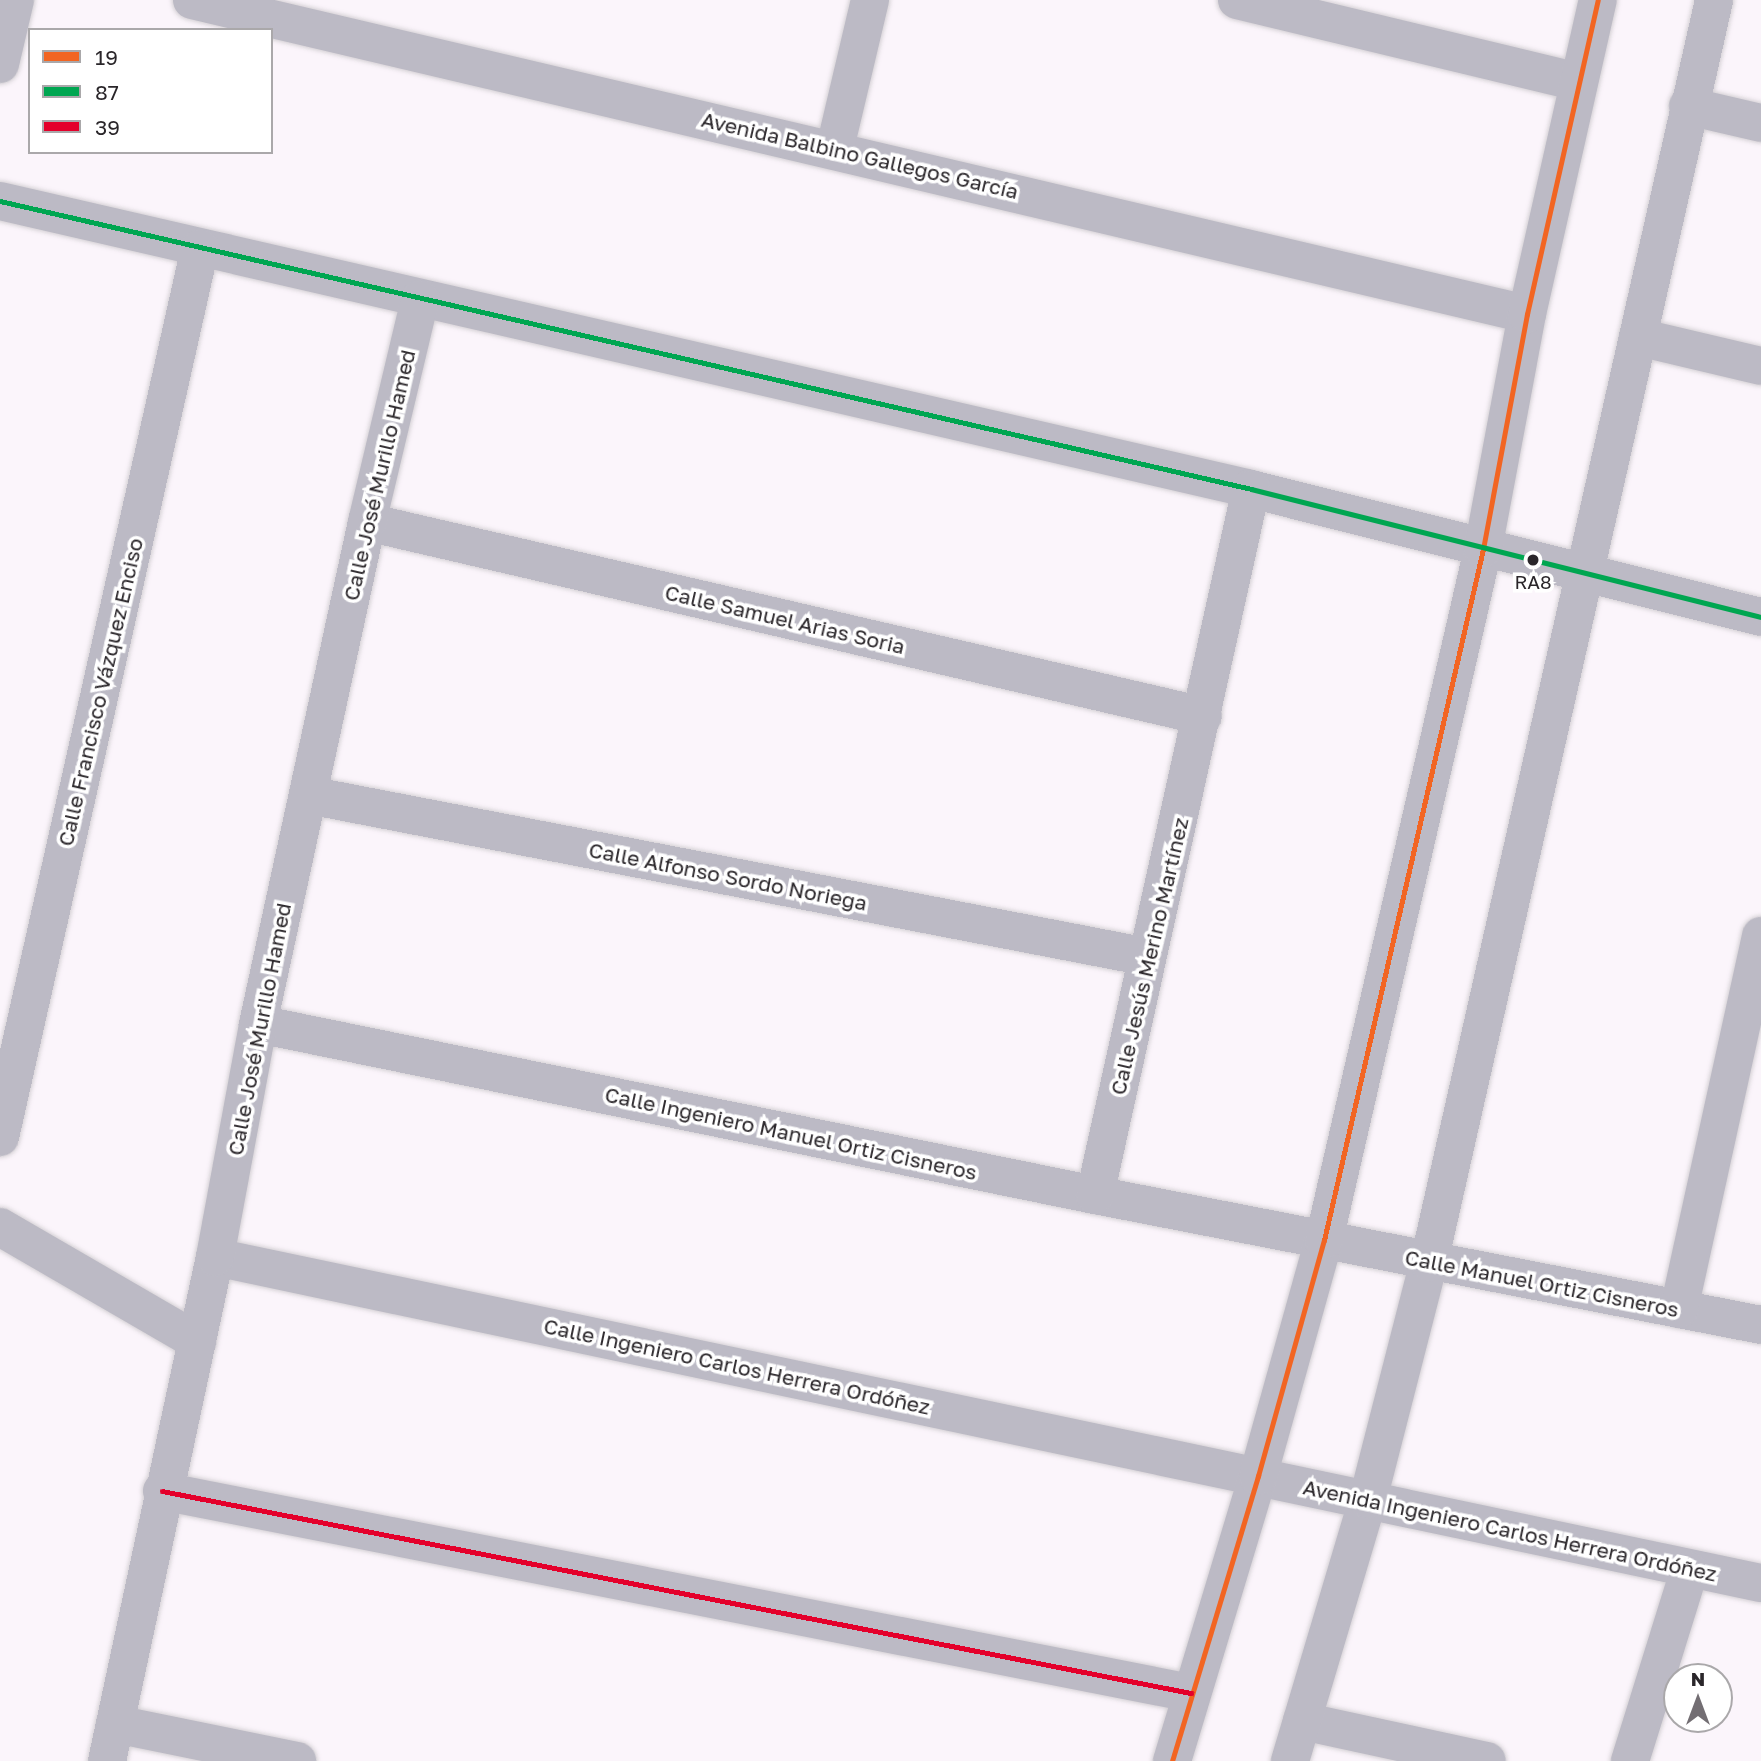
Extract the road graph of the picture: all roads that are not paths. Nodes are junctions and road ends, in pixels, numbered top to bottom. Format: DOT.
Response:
graph roads {
  1 [pos="15,0"];
  2 [pos="192,0"];
  3 [pos="870,0"];
  4 [pos="1237,0"];
  5 [pos="1598,0"];
  6 [pos="1714,0"];
  7 [pos="0,64"];
  8 [pos="1578,82"];
  9 [pos="1688,106"];
  10 [pos="1761,122"];
  11 [pos="835,148"];
  12 [pos="0,201"];
  13 [pos="200,248"];
  14 [pos="420,299"];
  15 [pos="1527,314"];
  16 [pos="1638,337"];
  17 [pos="1761,366"];
  18 [pos="1251,489"];
  19 [pos="367,522"];
  20 [pos="1483,549"];
  21 [pos="1587,573"];
  22 [pos="1761,617"];
  23 [pos="1203,716"];
  24 [pos="308,794"];
  25 [pos="1761,936"];
  26 [pos="1149,957"];
  27 [pos="258,1024"];
  28 [pos="0,1137"];
  29 [pos="1095,1195"];
  30 [pos="0,1227"];
  31 [pos="1324,1240"];
  32 [pos="215,1257"];
  33 [pos="1430,1262"];
  34 [pos="1679,1309"];
  35 [pos="1761,1325"];
  36 [pos="197,1341"];
  37 [pos="1258,1476"];
  38 [pos="162,1491"];
  39 [pos="1368,1499"];
  40 [pos="1689,1571"];
  41 [pos="1761,1583"];
  42 [pos="1191,1693"];
  43 [pos="1301,1721"];
  44 [pos="115,1724"];
  45 [pos="107,1761"];
  46 [pos="297,1761"];
  47 [pos="1172,1761"];
  48 [pos="1290,1761"];
  49 [pos="1487,1761"];
  50 [pos="1630,1761"];
  1 -- 7 [label="street"];
  2 -- 11 [label="street, Avenida Balbino Gallegos García"];
  3 -- 11 [label="street"];
  4 -- 8 [label="street"];
  5 -- 8 [label="street"];
  6 -- 9 [label="street"];
  8 -- 15 [label="street"];
  9 -- 10 [label="street"];
  9 -- 16 [label="street"];
  11 -- 15 [label="street, Avenida Balbino Gallegos García"];
  12 -- 13 [label="street"];
  13 -- 14 [label="street"];
  13 -- 28 [label="street, Calle Francisco Vázquez Enciso"];
  14 -- 18 [label="street"];
  14 -- 19 [label="street, Calle José Murillo Hamed"];
  15 -- 20 [label="street"];
  16 -- 17 [label="street"];
  16 -- 21 [label="street"];
  18 -- 20 [label="street"];
  18 -- 23 [label="street, Calle Jesús Merino Martínez"];
  19 -- 23 [label="street, Calle Samuel Arias Soria"];
  19 -- 24 [label="street, Calle José Murillo Hamed"];
  20 -- 21 [label="street"];
  20 -- 31 [label="street"];
  21 -- 22 [label="street"];
  21 -- 33 [label="street"];
  23 -- 26 [label="street, Calle Jesús Merino Martínez"];
  24 -- 26 [label="street, Calle Alfonso Sordo Noriega"];
  24 -- 27 [label="street, Calle José Murillo Hamed"];
  25 -- 34 [label="street"];
  26 -- 29 [label="street, Calle Jesús Merino Martínez"];
  27 -- 29 [label="street, Calle Ingeniero Manuel Ortiz Cisneros"];
  27 -- 32 [label="street, Calle José Murillo Hamed"];
  29 -- 31 [label="street, Calle Ingeniero Manuel Ortiz Cisneros"];
  30 -- 36 [label="street"];
  31 -- 33 [label="street, Calle Manuel Ortiz Cisneros"];
  31 -- 37 [label="street"];
  32 -- 36 [label="street, Calle José Murillo Hamed"];
  32 -- 37 [label="street, Calle Ingeniero Carlos Herrera Ordóñez"];
  33 -- 34 [label="street, Calle Manuel Ortiz Cisneros"];
  33 -- 39 [label="street"];
  34 -- 35 [label="street, Calle Manuel Ortiz Cisneros"];
  36 -- 38 [label="street, Calle José Murillo Hamed"];
  37 -- 39 [label="street, Avenida Ingeniero Carlos Herrera Ordóñez"];
  37 -- 42 [label="street"];
  38 -- 42 [label="street"];
  38 -- 44 [label="street, Calle José Murillo Hamed"];
  39 -- 40 [label="street, Avenida Ingeniero Carlos Herrera Ordóñez"];
  39 -- 43 [label="street"];
  40 -- 41 [label="street, Avenida Ingeniero Carlos Herrera Ordóñez"];
  40 -- 50 [label="street"];
  42 -- 47 [label="street"];
  43 -- 48 [label="street"];
  43 -- 49 [label="street"];
  44 -- 45 [label="street, Calle José Murillo Hamed"];
  44 -- 46 [label="street"];
}
